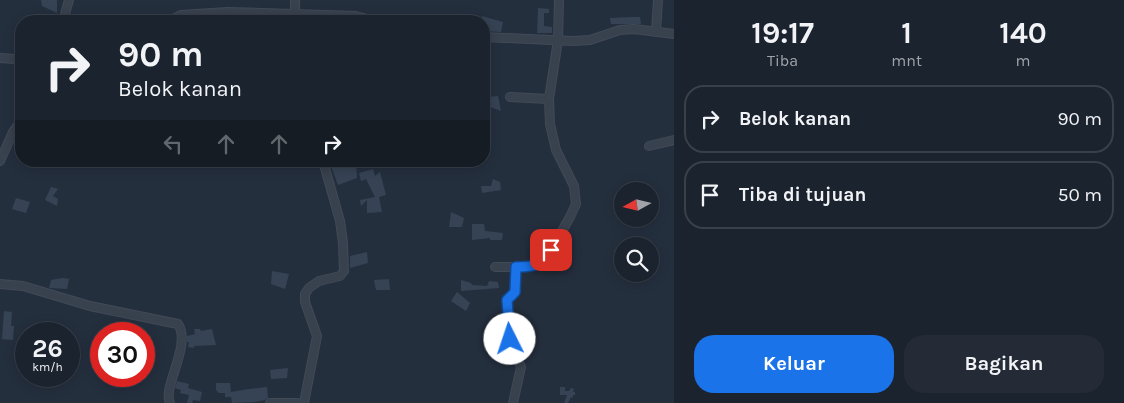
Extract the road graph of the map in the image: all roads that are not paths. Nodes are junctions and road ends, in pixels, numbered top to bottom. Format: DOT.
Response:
graph roads {
  1 [pos="70,0"];
  2 [pos="295,0"];
  3 [pos="558,0"];
  4 [pos="658,0"];
  5 [pos="65,15"];
  6 [pos="181,15"];
  7 [pos="295,15"];
  8 [pos="656,32"];
  9 [pos="674,34"];
  10 [pos="490,36"];
  11 [pos="558,40"];
  12 [pos="0,58"];
  13 [pos="15,59"];
  14 [pos="510,97"];
  15 [pos="550,99"];
  16 [pos="15,129"];
  17 [pos="674,140"];
  18 [pos="649,146"];
  19 [pos="0,162"];
  20 [pos="324,167"];
  21 [pos="495,266"];
  22 [pos="516,267"];
  23 [pos="0,284"];
  24 [pos="169,402"];
  25 [pos="270,403"];
  26 [pos="297,403"];
  27 [pos="304,403"];
  28 [pos="513,403"];
  1 -- 5 [label="street"];
  2 -- 7 [label="street"];
  3 -- 11 [label="street"];
  4 -- 8 [label="street"];
  6 -- 7 [label="street"];
  8 -- 9 [label="street"];
  8 -- 11 [label="street"];
  10 -- 11 [label="street"];
  11 -- 15 [label="street"];
  12 -- 13 [label="street"];
  14 -- 15 [label="street"];
  15 -- 22 [label="street"];
  16 -- 19 [label="street"];
  17 -- 18 [label="street"];
  20 -- 27 [label="street"];
  21 -- 22 [label="street"];
  22 -- 28 [label="street"];
  23 -- 24 [label="street"];
  25 -- 26 [label="street"];
}
